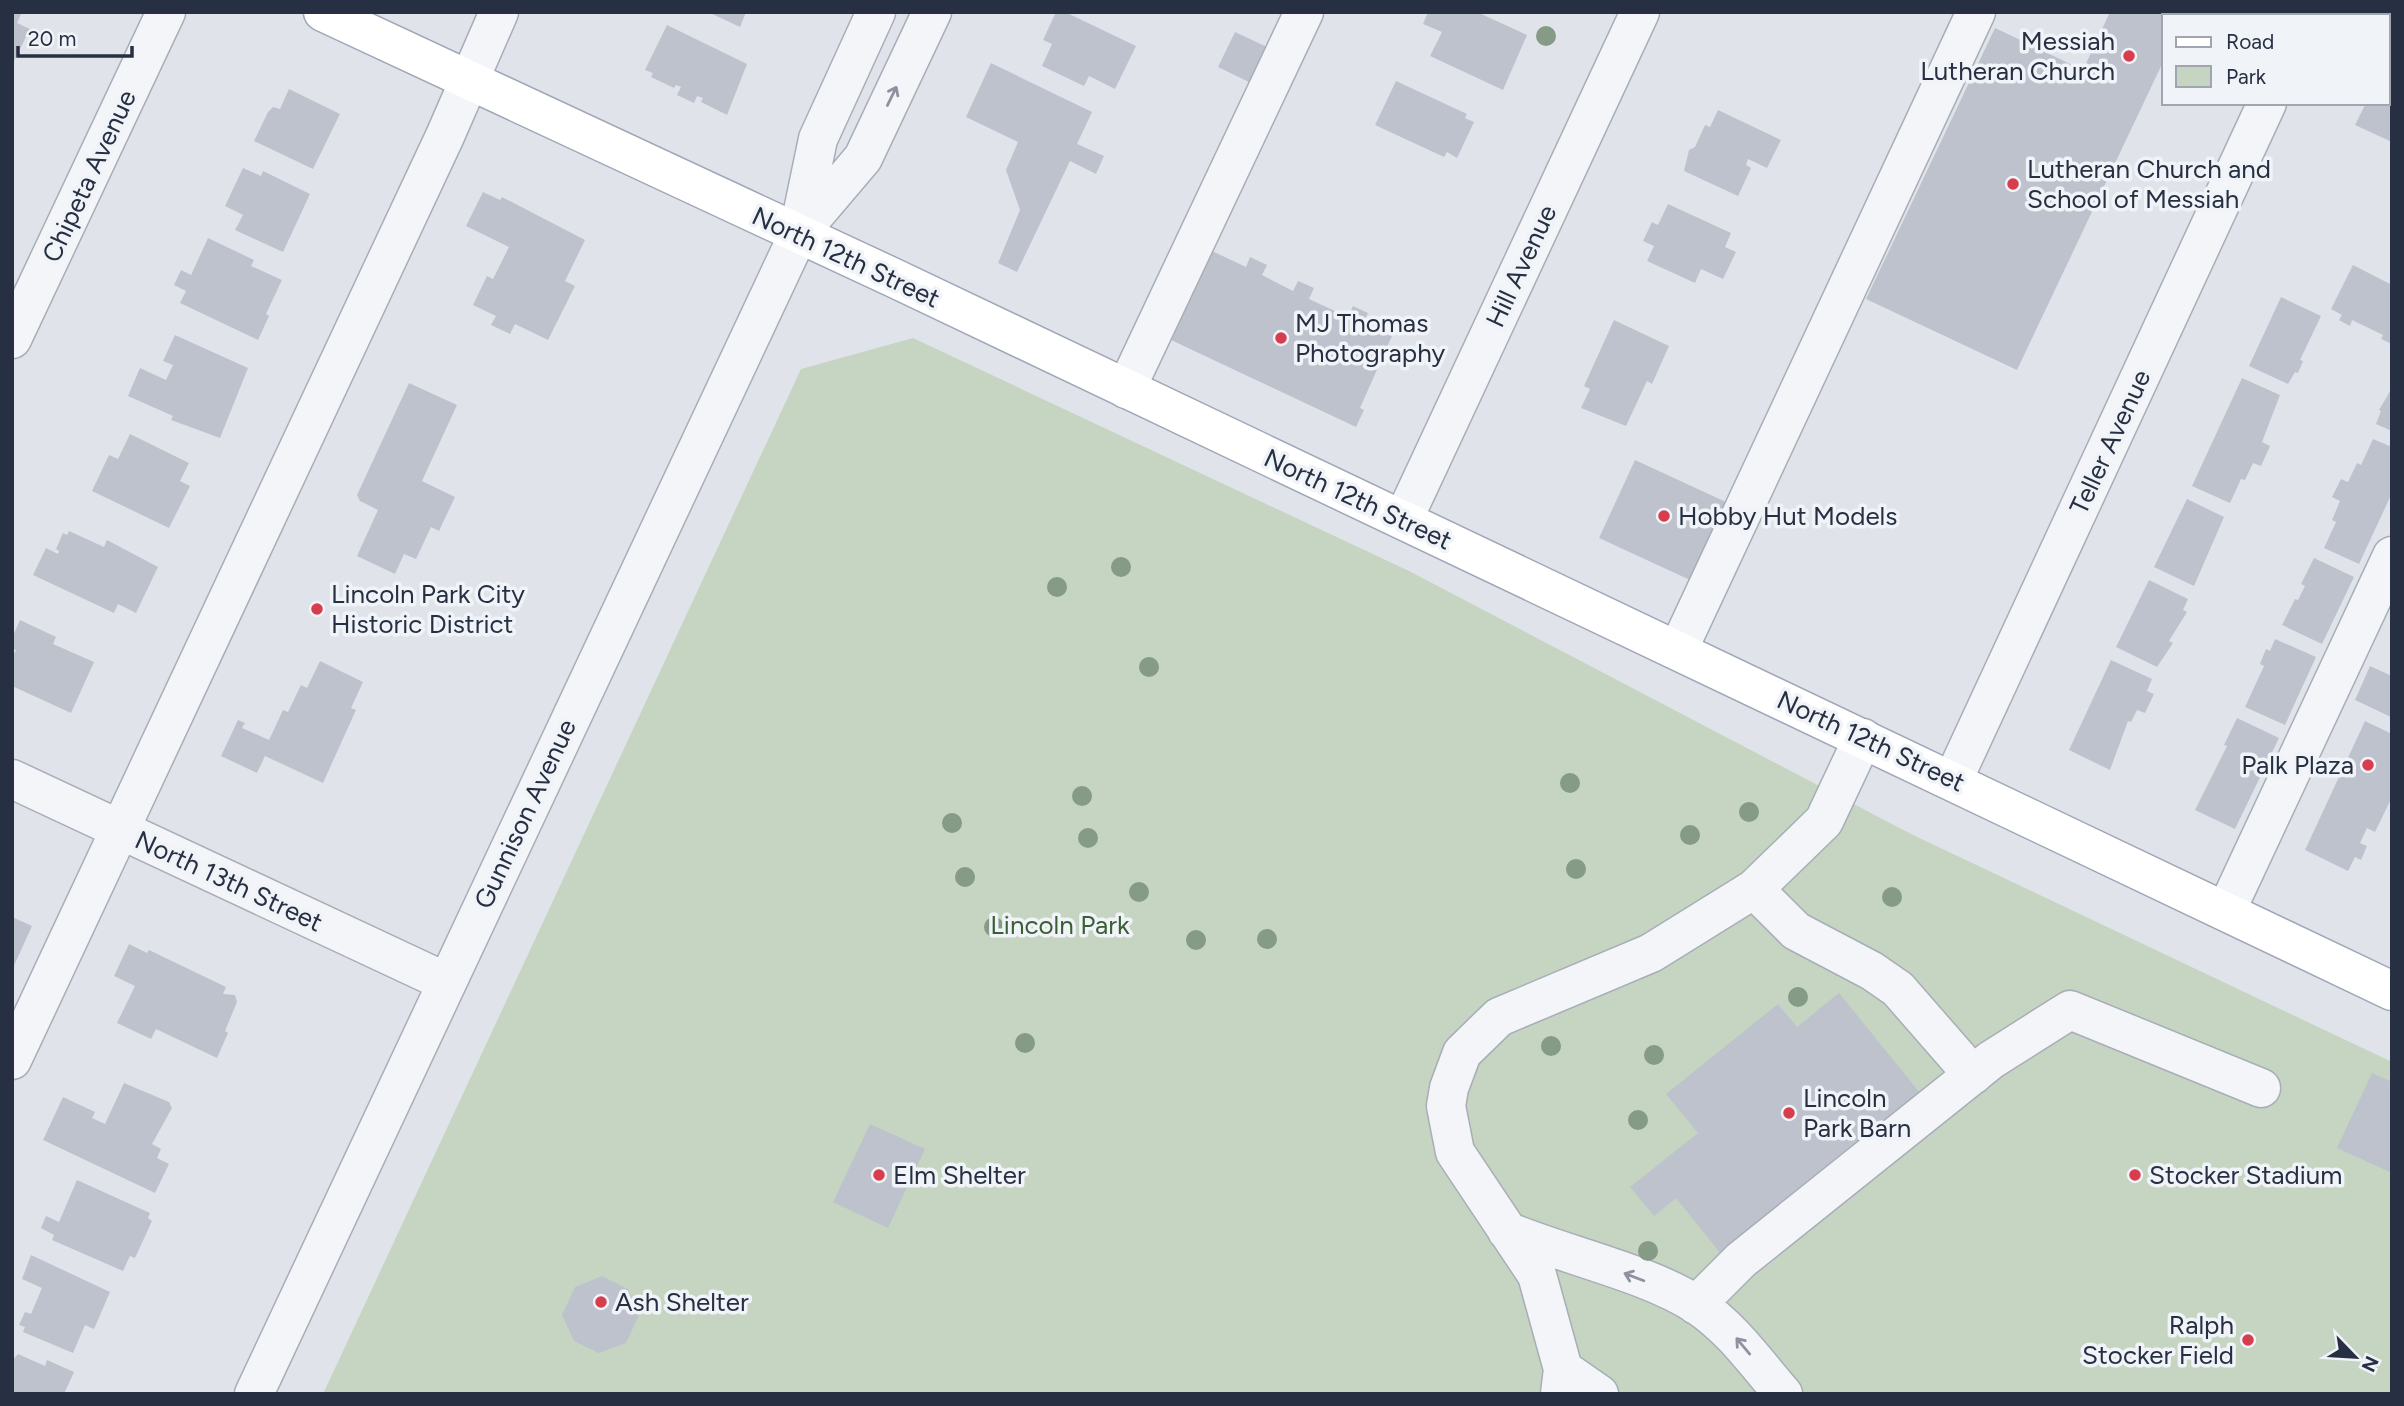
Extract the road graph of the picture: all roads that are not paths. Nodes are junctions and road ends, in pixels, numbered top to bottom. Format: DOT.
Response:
graph roads {
  1 [pos="166,12"];
  2 [pos="323,12"];
  3 [pos="499,12"];
  4 [pos="876,12"];
  5 [pos="932,12"];
  6 [pos="1304,12"];
  7 [pos="1640,12"];
  8 [pos="1976,12"];
  9 [pos="467,80"];
  10 [pos="2266,105"];
  11 [pos="798,235"];
  12 [pos="12,339"];
  13 [pos="1126,389"];
  14 [pos="1403,520"];
  15 [pos="2392,556"];
  16 [pos="1678,650"];
  17 [pos="1863,738"];
  18 [pos="12,779"];
  19 [pos="1953,780"];
  20 [pos="121,830"];
  21 [pos="1754,889"];
  22 [pos="2226,911"];
  23 [pos="446,982"];
  24 [pos="2392,990"];
  25 [pos="12,1060"];
  26 [pos="1972,1075"];
  27 [pos="2261,1088"];
  28 [pos="1507,1231"];
  29 [pos="1696,1304"];
  30 [pos="1561,1381"];
  31 [pos="254,1394"];
  32 [pos="1600,1394"];
  33 [pos="1783,1394"];
  1 -- 12 [label="street, Chipeta Avenue"];
  2 -- 9 [label="main road, North 12th Street"];
  3 -- 9 [label="street"];
  4 -- 11 [label="street, Gunnison Avenue"];
  11 -- 5 [label="street, Gunnison Avenue, one-way"];
  6 -- 13 [label="street"];
  7 -- 14 [label="street, Hill Avenue"];
  8 -- 16 [label="street"];
  9 -- 11 [label="main road, North 12th Street"];
  9 -- 20 [label="street"];
  10 -- 19 [label="street, Teller Avenue"];
  11 -- 13 [label="main road, North 12th Street"];
  11 -- 23 [label="street, Gunnison Avenue"];
  13 -- 14 [label="main road, North 12th Street"];
  14 -- 16 [label="main road, North 12th Street"];
  15 -- 22 [label="street"];
  16 -- 17 [label="main road, North 12th Street"];
  17 -- 19 [label="main road, North 12th Street"];
  17 -- 21 [label="street"];
  18 -- 20 [label="street, North 13th Street"];
  19 -- 22 [label="main road, North 12th Street"];
  20 -- 23 [label="street, North 13th Street"];
  20 -- 25 [label="street"];
  21 -- 26 [label="street"];
  21 -- 28 [label="street"];
  22 -- 24 [label="main road, North 12th Street"];
  23 -- 31 [label="street, Gunnison Avenue"];
  26 -- 27 [label="street"];
  26 -- 29 [label="street"];
  29 -- 28 [label="street, one-way"];
  28 -- 30 [label="street"];
  33 -- 29 [label="street, one-way"];
  30 -- 32 [label="street"];
}
